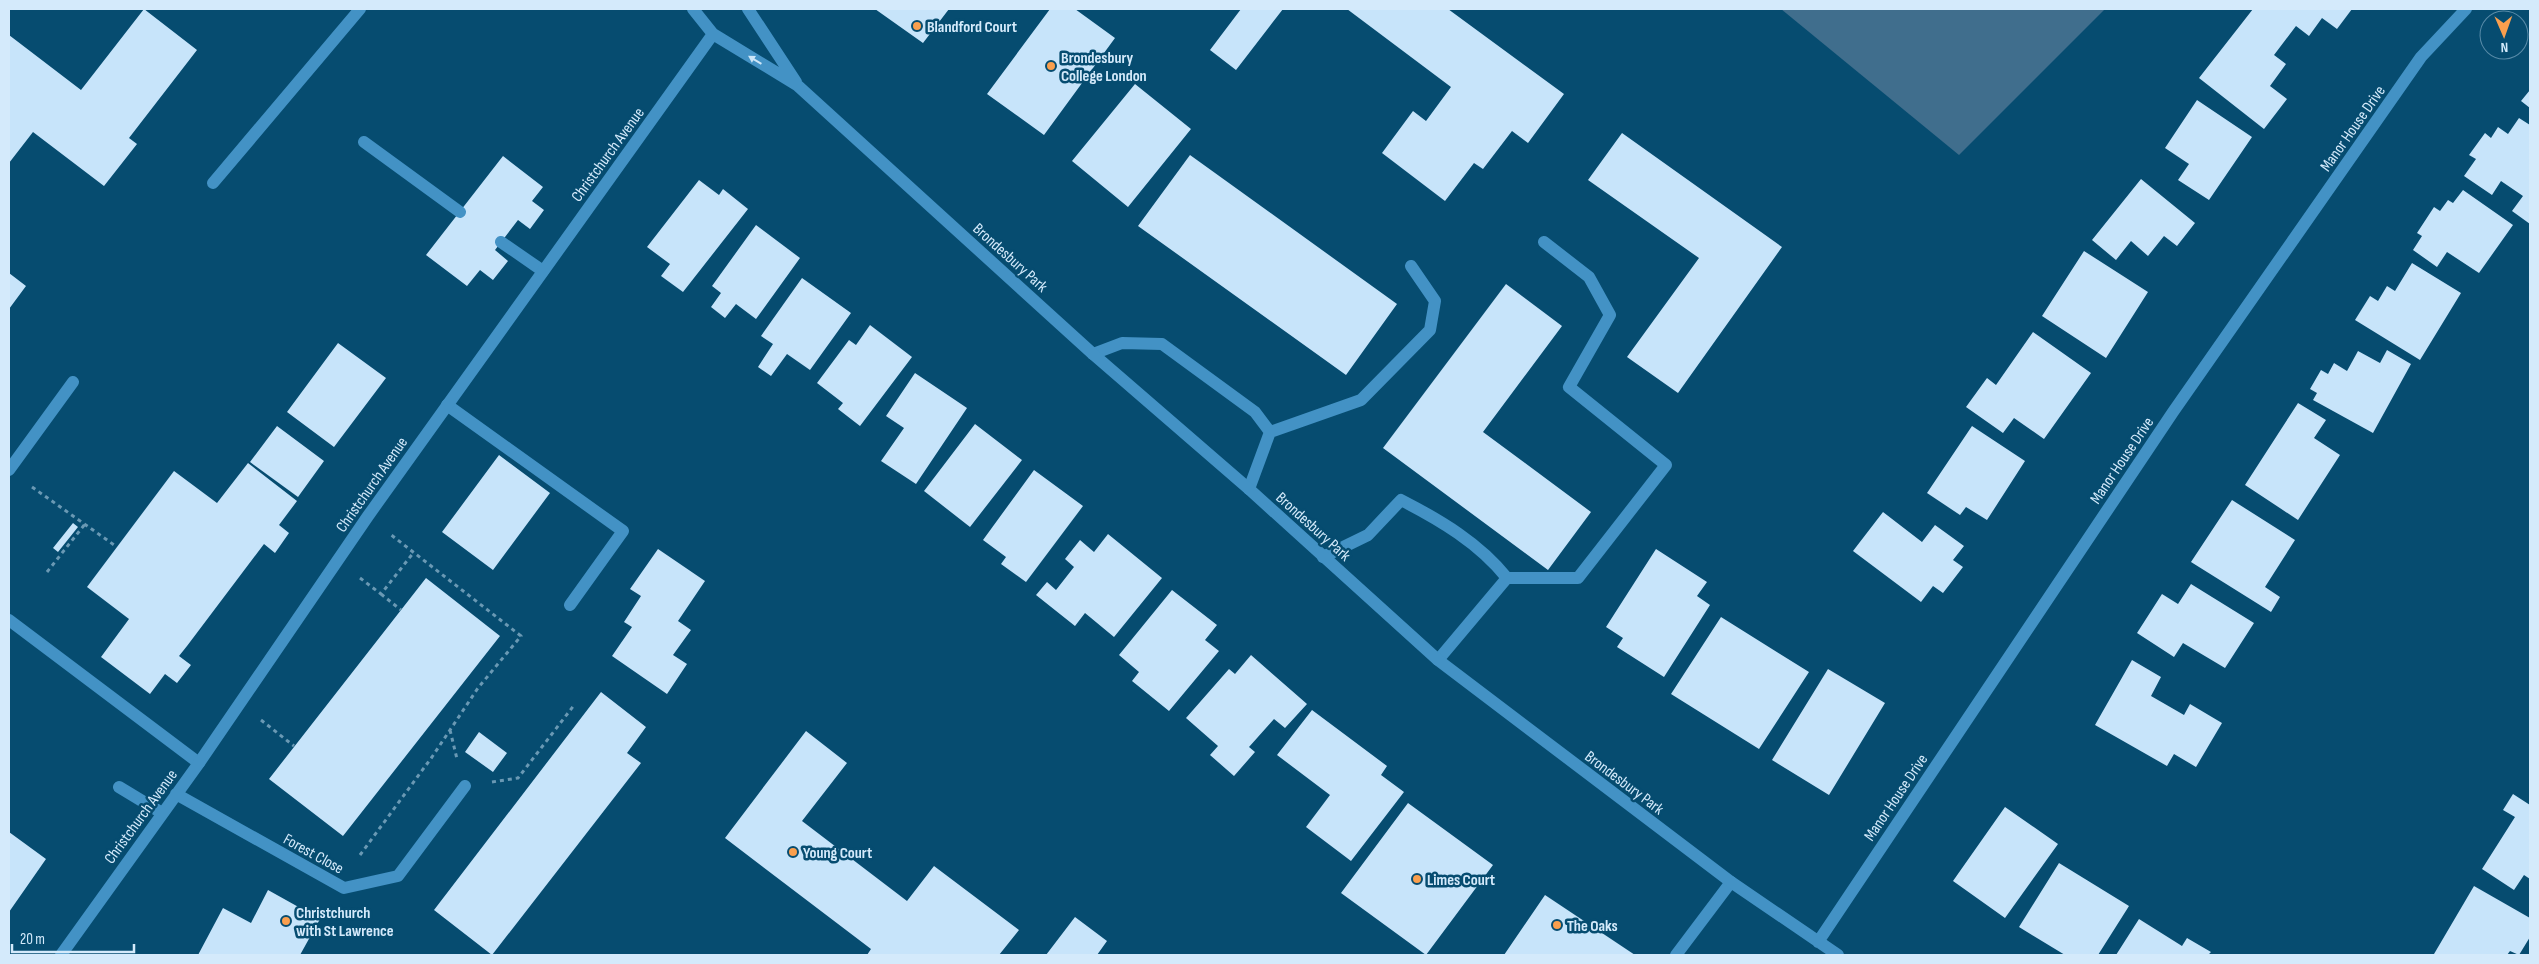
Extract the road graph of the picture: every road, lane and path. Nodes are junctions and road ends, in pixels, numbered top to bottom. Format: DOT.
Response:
graph roads {
  1 [pos="360,9"];
  2 [pos="693,9"];
  3 [pos="748,9"];
  4 [pos="2466,9"];
  5 [pos="713,34"];
  6 [pos="797,84"];
  7 [pos="364,142"];
  8 [pos="213,183"];
  9 [pos="460,212"];
  10 [pos="502,242"];
  11 [pos="1544,242"];
  12 [pos="1411,266"];
  13 [pos="543,271"];
  14 [pos="1093,354"];
  15 [pos="73,382"];
  16 [pos="446,406"];
  17 [pos="1270,432"];
  18 [pos="9,470"];
  19 [pos="30,485"];
  20 [pos="1249,489"];
  21 [pos="368,516"];
  22 [pos="85,524"];
  23 [pos="117,547"];
  24 [pos="414,552"];
  25 [pos="1323,557"];
  26 [pos="46,572"];
  27 [pos="1507,578"];
  28 [pos="363,580"];
  29 [pos="381,594"];
  30 [pos="570,605"];
  31 [pos="401,610"];
  32 [pos="9,620"];
  33 [pos="1438,660"];
  34 [pos="575,704"];
  35 [pos="267,725"];
  36 [pos="450,730"];
  37 [pos="294,746"];
  38 [pos="199,763"];
  39 [pos="464,786"];
  40 [pos="119,787"];
  41 [pos="176,794"];
  42 [pos="162,812"];
  43 [pos="1731,882"];
  44 [pos="344,888"];
  45 [pos="1818,942"];
  46 [pos="61,955"];
  47 [pos="1676,955"];
  48 [pos="1838,955"];
  1 -- 8 [label="street"];
  2 -- 5 [label="street, Brondesbury Park"];
  3 -- 6 [label="street, Brondesbury Park"];
  4 -- 45 [label="street, Manor House Drive"];
  6 -- 5 [label="street, Brondesbury Park, one-way"];
  5 -- 13 [label="street, Christchurch Avenue"];
  6 -- 14 [label="street, Brondesbury Park"];
  7 -- 9 [label="street"];
  10 -- 13 [label="street"];
  11 -- 27 [label="street"];
  12 -- 17 [label="street"];
  13 -- 16 [label="street, Christchurch Avenue"];
  14 -- 17 [label="street"];
  14 -- 20 [label="street, Brondesbury Park"];
  15 -- 18 [label="street"];
  16 -- 21 [label="street, Christchurch Avenue"];
  16 -- 30 [label="street"];
  17 -- 20 [label="street"];
  19 -- 22 [label="path"];
  20 -- 25 [label="street, Brondesbury Park"];
  21 -- 24 [label="path"];
  21 -- 38 [label="street, Christchurch Avenue"];
  22 -- 23 [label="path"];
  22 -- 26 [label="path"];
  24 -- 29 [label="path"];
  24 -- 36 [label="path"];
  25 -- 27 [label="street"];
  25 -- 33 [label="street, Brondesbury Park"];
  27 -- 33 [label="street"];
  28 -- 29 [label="path"];
  29 -- 31 [label="path"];
  32 -- 38 [label="street"];
  33 -- 43 [label="street, Brondesbury Park"];
  34 -- 39 [label="path"];
  35 -- 37 [label="path"];
  36 -- 39 [label="path"];
  36 -- 44 [label="path"];
  38 -- 41 [label="street, Christchurch Avenue"];
  39 -- 44 [label="street, Forest Close"];
  40 -- 42 [label="street"];
  41 -- 42 [label="street, Christchurch Avenue"];
  41 -- 44 [label="street, Forest Close"];
  42 -- 46 [label="street, Christchurch Avenue"];
  43 -- 45 [label="street, Brondesbury Park"];
  43 -- 47 [label="street"];
  45 -- 48 [label="street, Brondesbury Park"];
}
